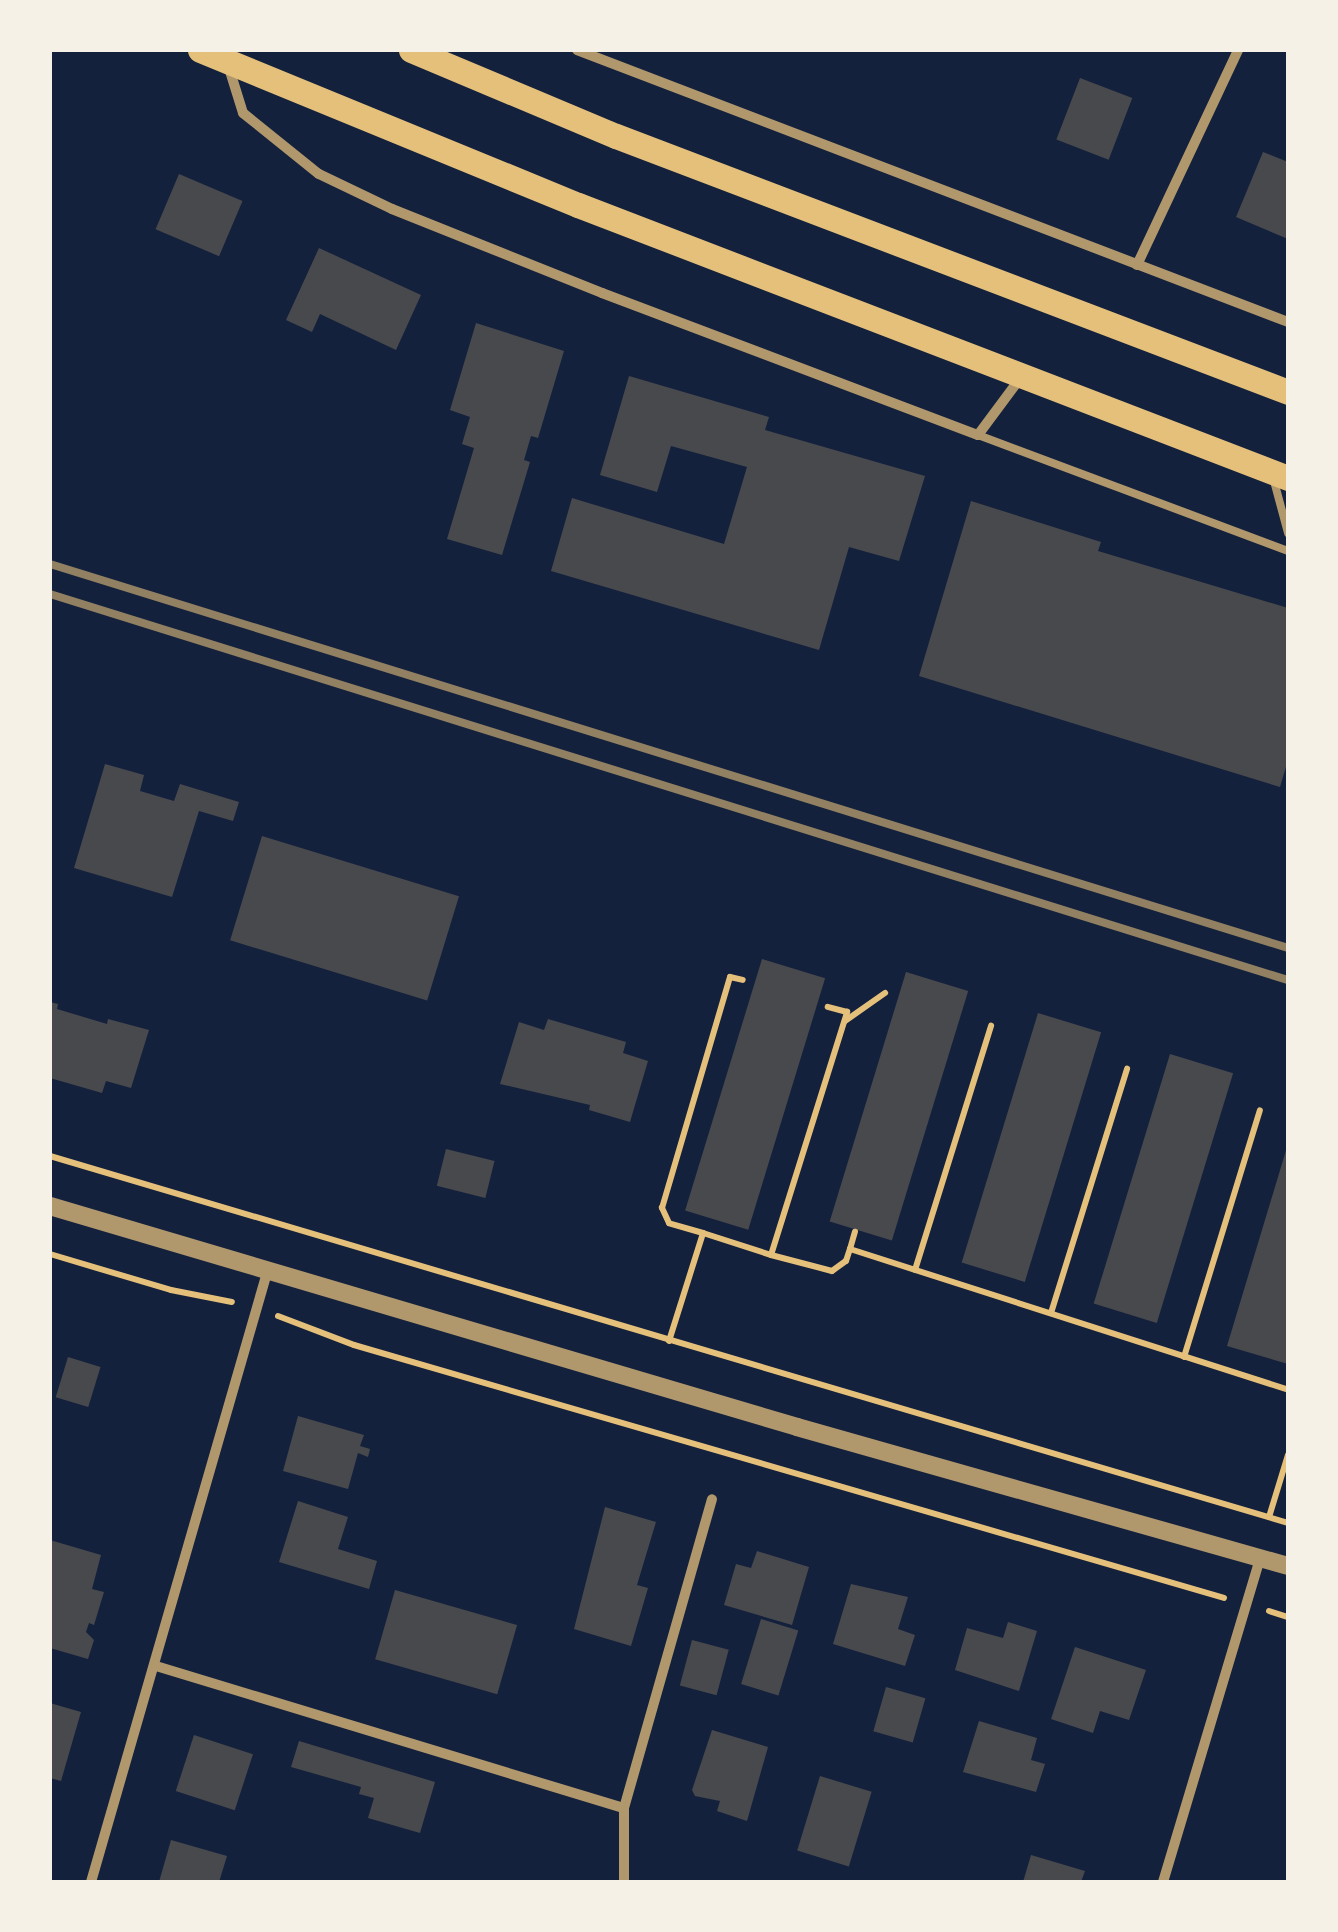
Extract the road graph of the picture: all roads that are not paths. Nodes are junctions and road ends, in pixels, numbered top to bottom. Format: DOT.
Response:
graph roads {
  1 [pos="200,50"];
  2 [pos="410,50"];
  3 [pos="577,50"];
  4 [pos="1238,50"];
  5 [pos="228,62"];
  6 [pos="1136,265"];
  7 [pos="1288,322"];
  8 [pos="1021,377"];
  9 [pos="1288,392"];
  10 [pos="978,435"];
  11 [pos="1280,475"];
  12 [pos="1288,533"];
  13 [pos="1288,551"];
  14 [pos="50,1206"];
  15 [pos="268,1269"];
  16 [pos="712,1499"];
  17 [pos="1259,1561"];
  18 [pos="1288,1566"];
  19 [pos="1288,1574"];
  20 [pos="156,1666"];
  21 [pos="624,1808"];
  22 [pos="91,1882"];
  23 [pos="624,1882"];
  24 [pos="1163,1882"];
  1 -- 5 [label="main road"];
  2 -- 9 [label="main road"];
  3 -- 6 [label="street"];
  4 -- 6 [label="street"];
  5 -- 8 [label="main road"];
  5 -- 10 [label="street"];
  6 -- 7 [label="street"];
  8 -- 10 [label="street"];
  8 -- 11 [label="main road"];
  10 -- 13 [label="lane"];
  11 -- 12 [label="lane"];
  14 -- 15 [label="street"];
  15 -- 17 [label="street"];
  15 -- 20 [label="street"];
  16 -- 21 [label="street"];
  17 -- 18 [label="street"];
  17 -- 19 [label="street"];
  17 -- 24 [label="street"];
  20 -- 21 [label="street"];
  20 -- 22 [label="street"];
  21 -- 23 [label="street"];
}
